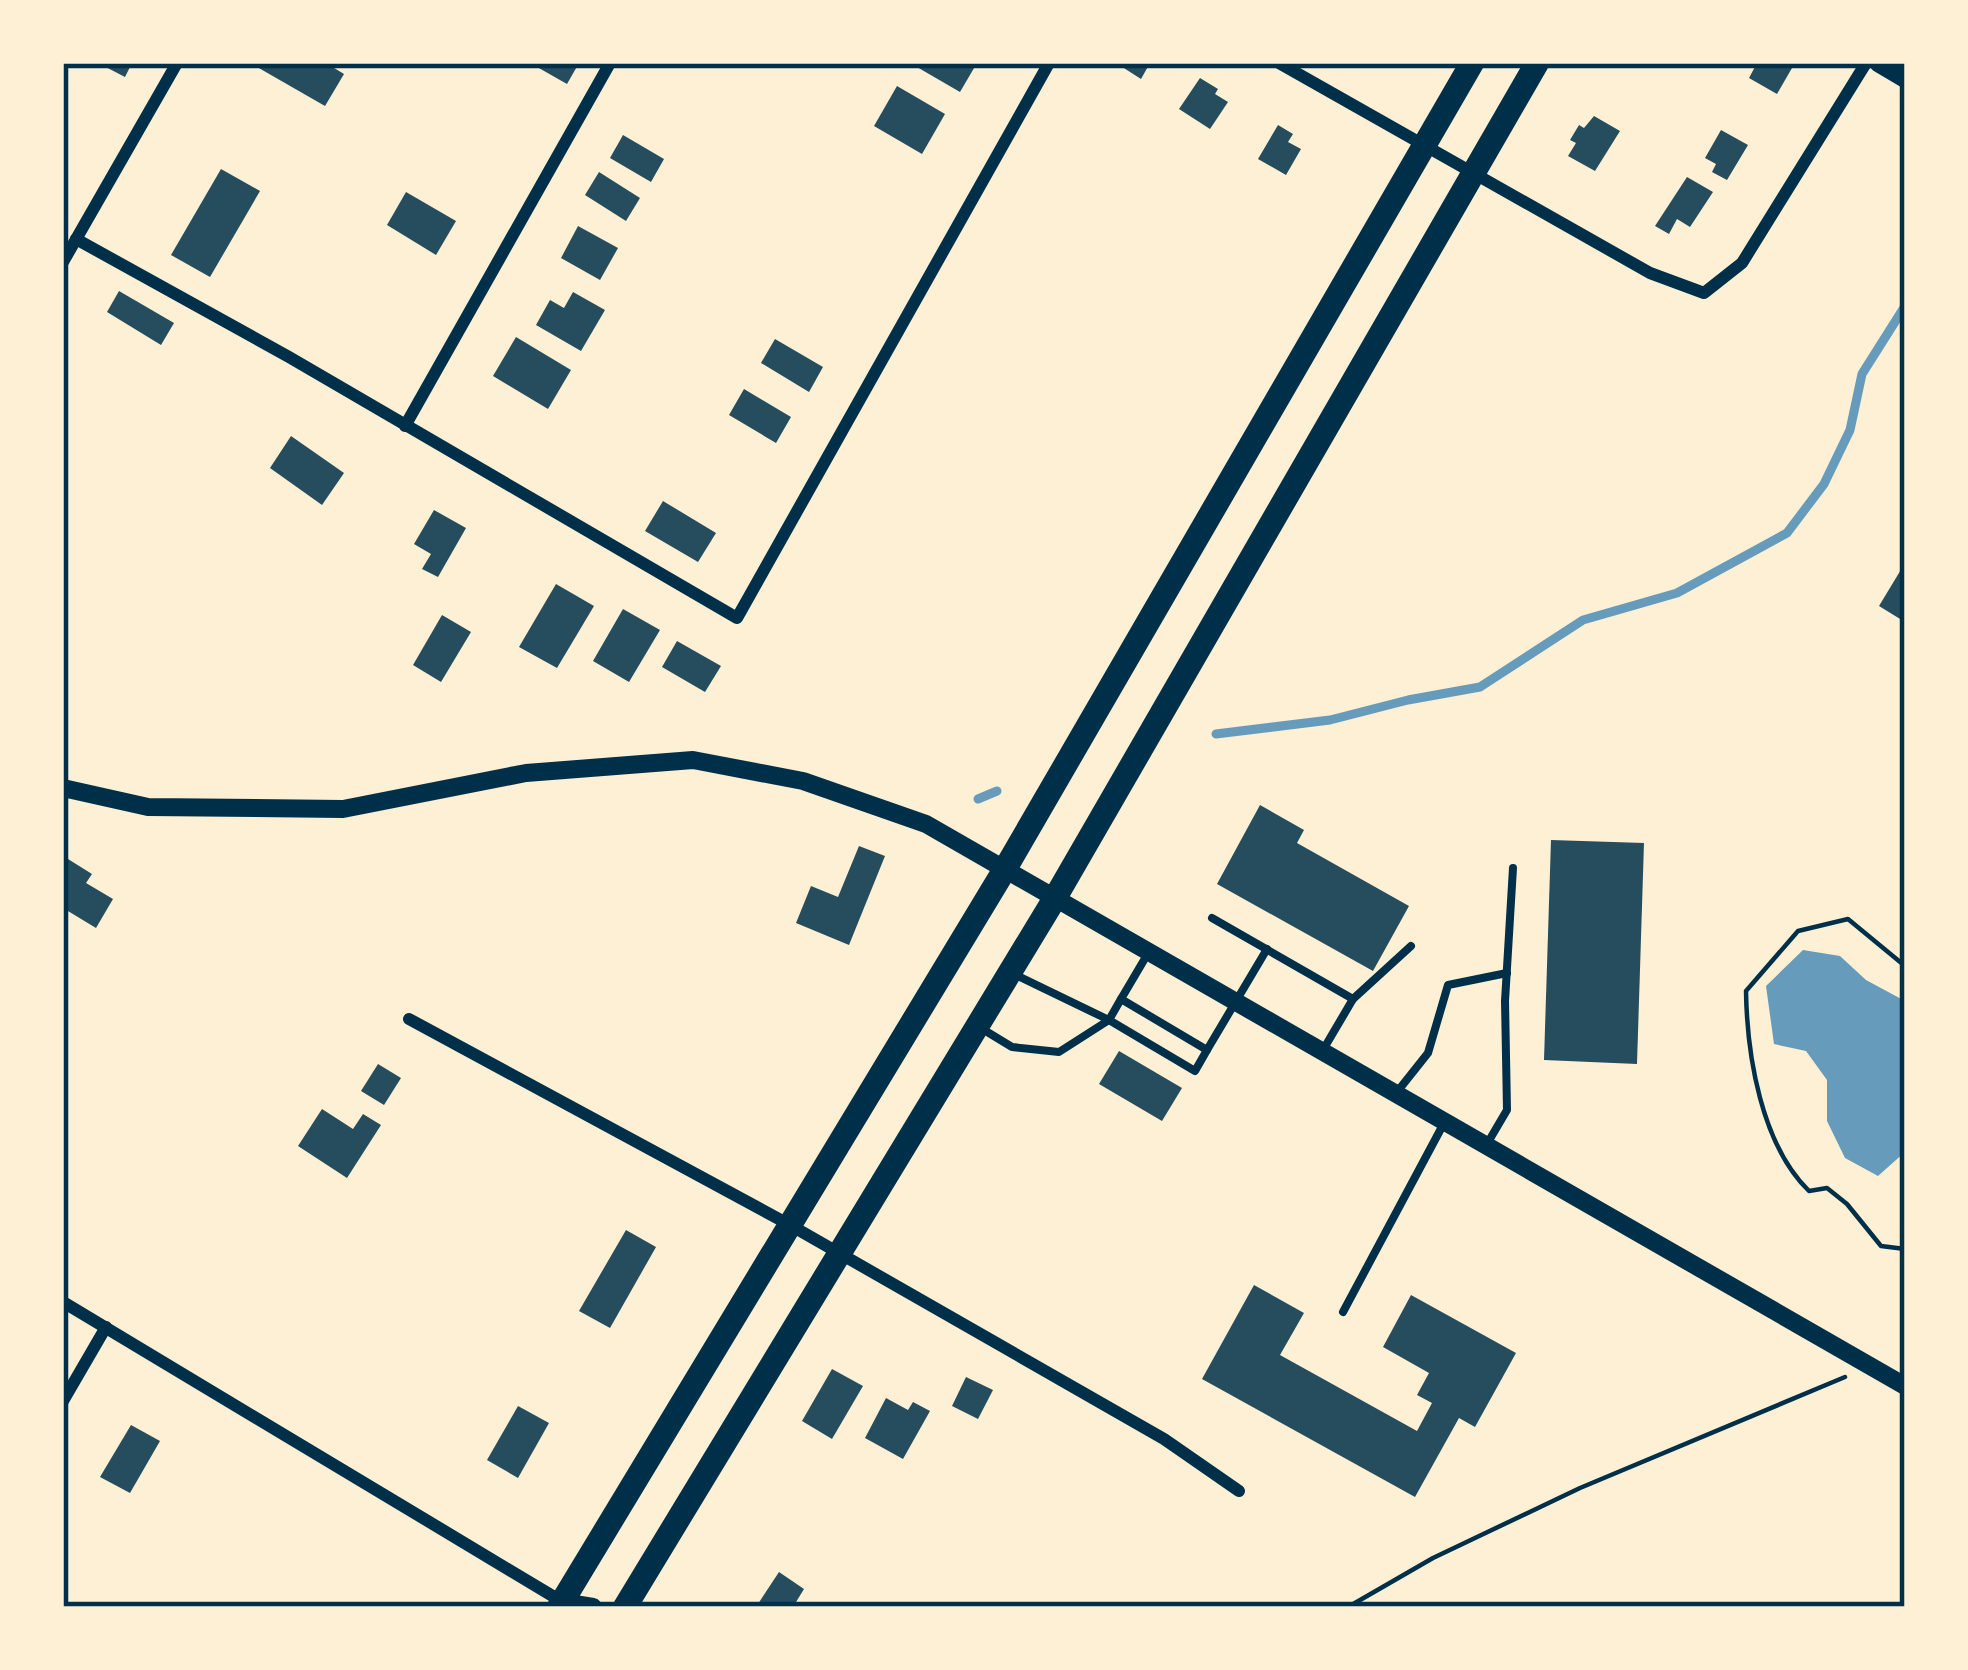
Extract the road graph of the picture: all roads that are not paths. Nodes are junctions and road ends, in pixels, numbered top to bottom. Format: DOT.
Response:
graph roads {
  1 [pos="177,63"];
  2 [pos="610,63"];
  3 [pos="1049,63"];
  4 [pos="1280,63"];
  5 [pos="1472,63"];
  6 [pos="1537,63"];
  7 [pos="1866,63"];
  8 [pos="1878,63"];
  9 [pos="1905,79"];
  10 [pos="1425,145"];
  11 [pos="1473,173"];
  12 [pos="76,239"];
  13 [pos="63,262"];
  14 [pos="406,426"];
  15 [pos="63,788"];
  16 [pos="1513,868"];
  17 [pos="1005,869"];
  18 [pos="1055,898"];
  19 [pos="1212,918"];
  20 [pos="1411,946"];
  21 [pos="1267,949"];
  22 [pos="1149,952"];
  23 [pos="1010,972"];
  24 [pos="1507,973"];
  25 [pos="1121,999"];
  26 [pos="1353,999"];
  27 [pos="1237,1003"];
  28 [pos="410,1019"];
  29 [pos="1109,1020"];
  30 [pos="977,1026"];
  31 [pos="1208,1050"];
  32 [pos="1322,1052"];
  33 [pos="1396,1094"];
  34 [pos="1444,1121"];
  35 [pos="1486,1145"];
  36 [pos="790,1225"];
  37 [pos="839,1253"];
  38 [pos="63,1302"];
  39 [pos="1342,1312"];
  40 [pos="106,1327"];
  41 [pos="1905,1386"];
  42 [pos="63,1401"];
  43 [pos="1239,1492"];
  44 [pos="563,1605"];
  45 [pos="593,1607"];
  46 [pos="625,1607"];
  1 -- 12 [label="street"];
  2 -- 14 [label="street"];
  3 -- 14 [label="street"];
  4 -- 10 [label="street"];
  5 -- 10 [label="highway"];
  6 -- 11 [label="highway"];
  7 -- 11 [label="street"];
  8 -- 9 [label="street"];
  10 -- 11 [label="street"];
  10 -- 17 [label="highway"];
  11 -- 18 [label="highway"];
  12 -- 13 [label="street"];
  12 -- 14 [label="street"];
  15 -- 17 [label="street"];
  16 -- 24 [label="lane"];
  17 -- 18 [label="street"];
  17 -- 36 [label="highway"];
  18 -- 22 [label="street"];
  18 -- 23 [label="highway"];
  19 -- 21 [label="lane"];
  20 -- 26 [label="lane"];
  21 -- 26 [label="lane"];
  21 -- 27 [label="lane"];
  22 -- 25 [label="lane"];
  22 -- 27 [label="street"];
  23 -- 29 [label="lane"];
  23 -- 30 [label="highway"];
  24 -- 33 [label="lane"];
  24 -- 35 [label="lane"];
  25 -- 29 [label="lane"];
  25 -- 31 [label="lane"];
  26 -- 32 [label="lane"];
  27 -- 31 [label="lane"];
  27 -- 32 [label="street"];
  28 -- 36 [label="street"];
  29 -- 30 [label="lane"];
  29 -- 31 [label="lane"];
  30 -- 37 [label="highway"];
  32 -- 33 [label="street"];
  33 -- 34 [label="street"];
  34 -- 35 [label="street"];
  34 -- 39 [label="lane"];
  35 -- 41 [label="street"];
  36 -- 37 [label="street"];
  36 -- 44 [label="highway"];
  37 -- 43 [label="street"];
  37 -- 46 [label="highway"];
  38 -- 40 [label="street"];
  40 -- 42 [label="street"];
  40 -- 44 [label="street"];
  44 -- 45 [label="street"];
}
